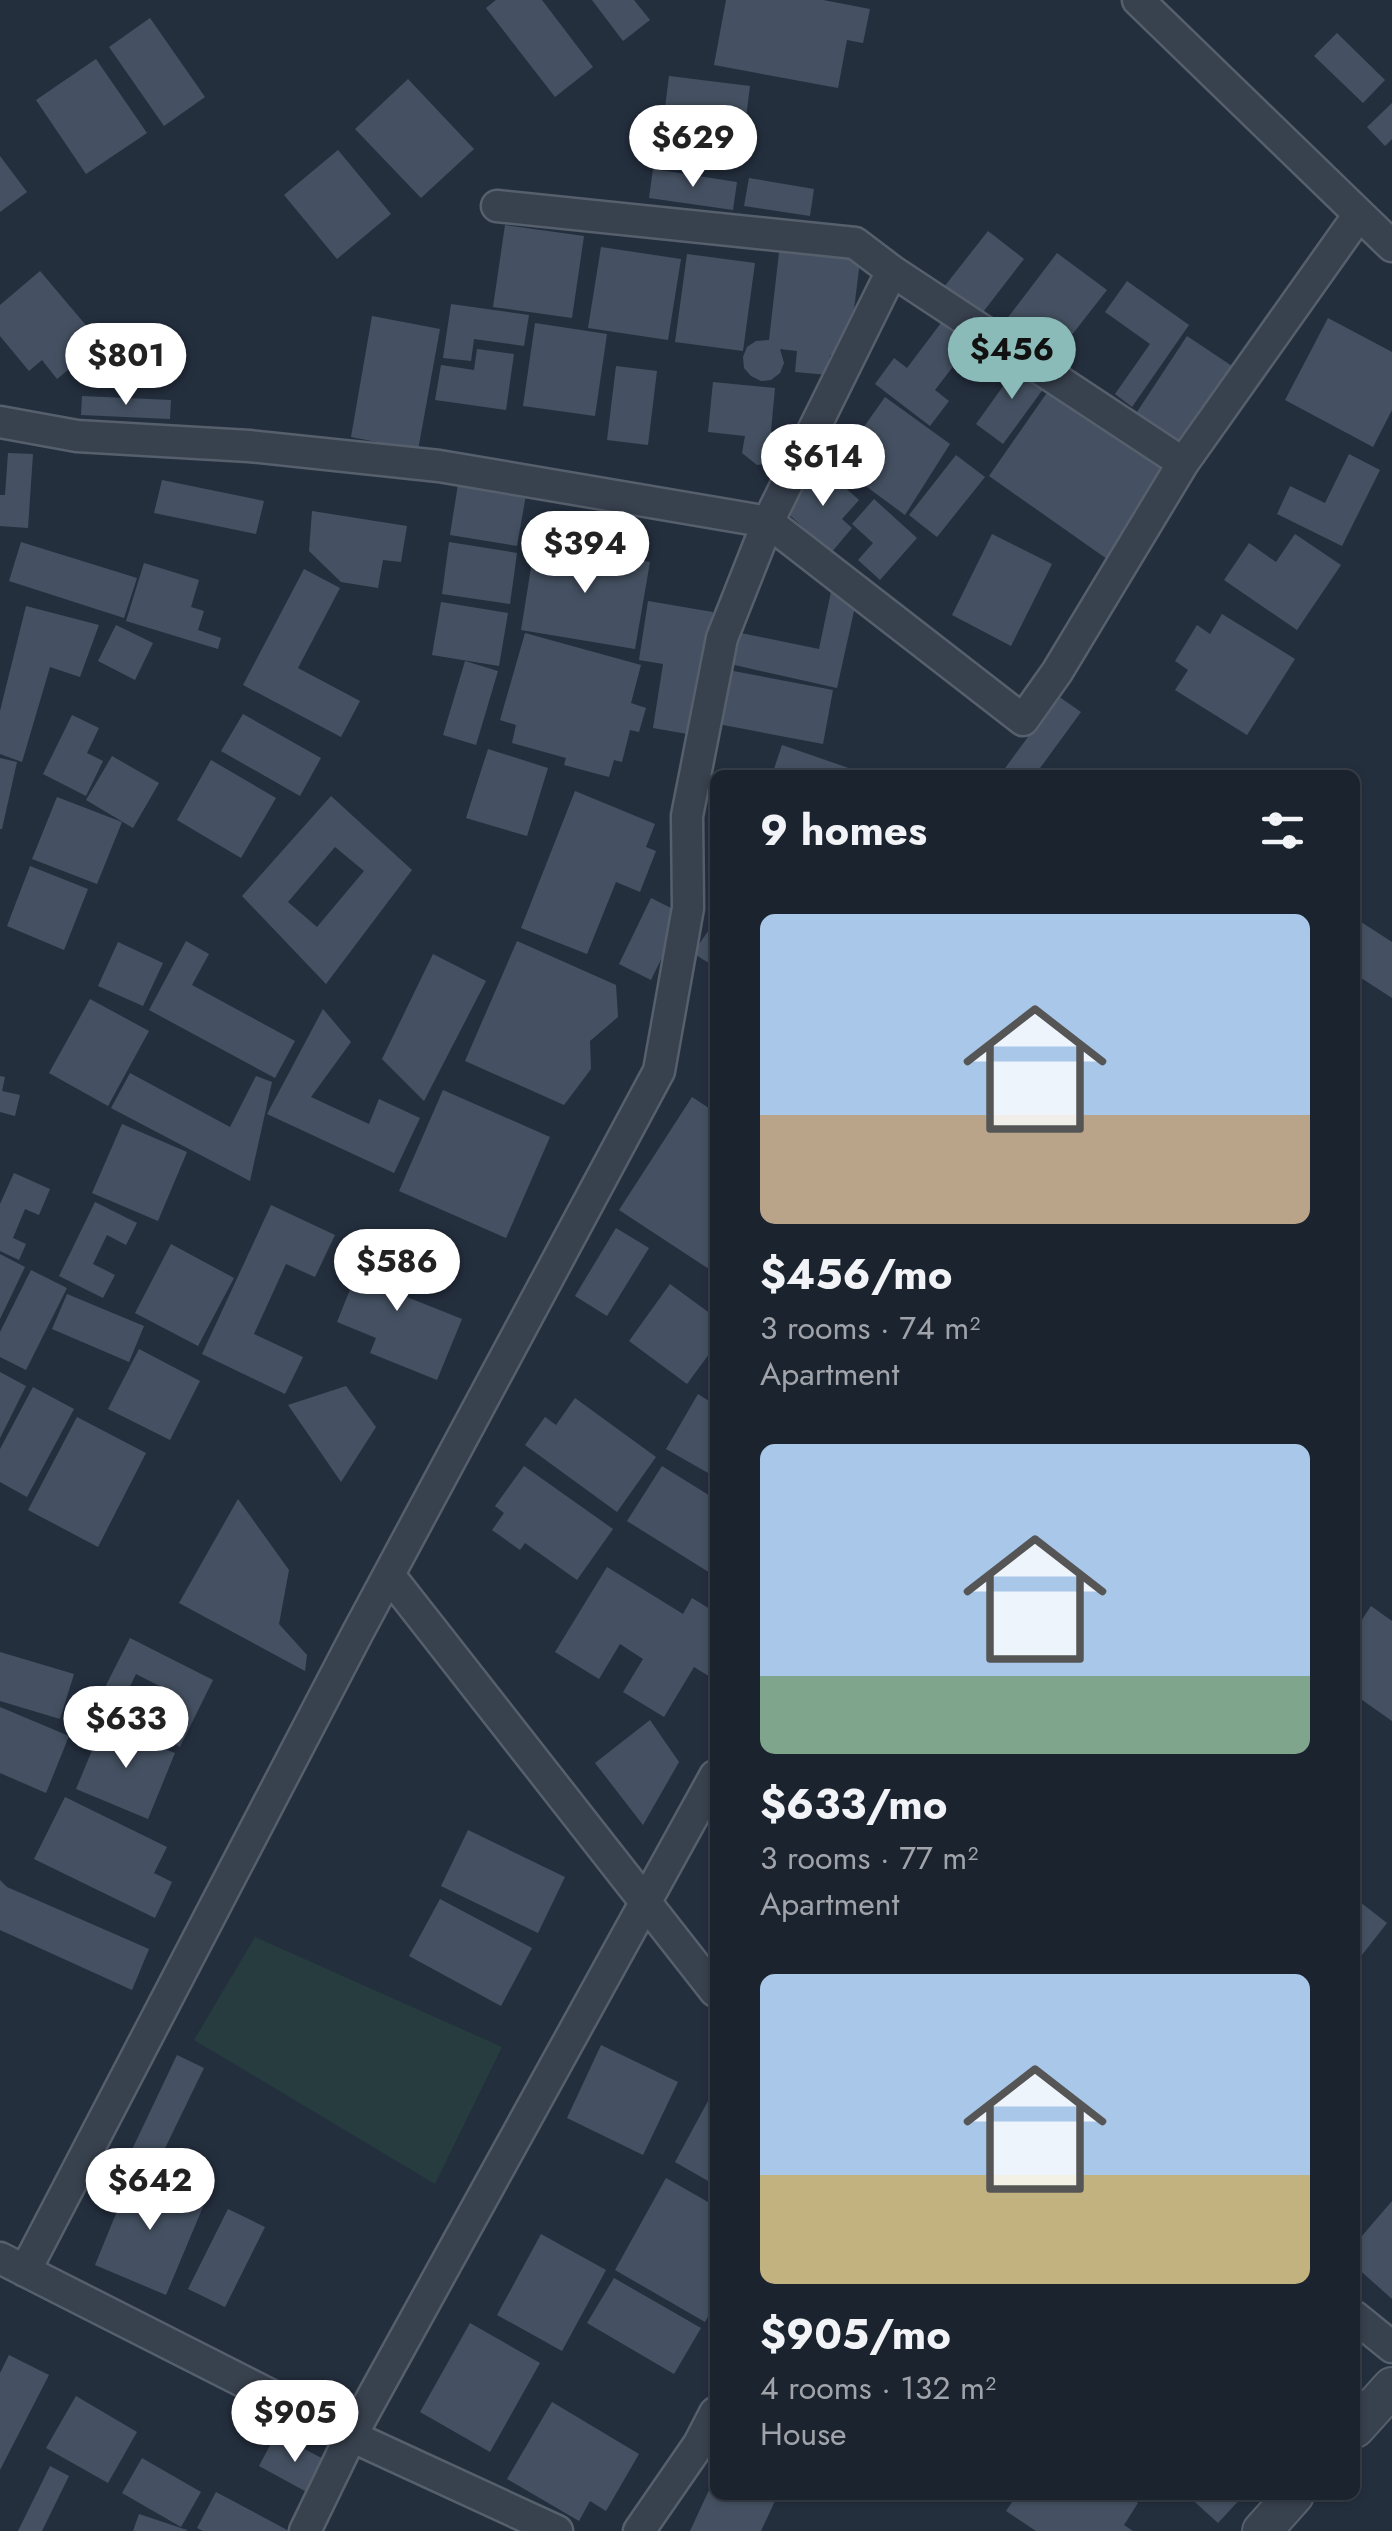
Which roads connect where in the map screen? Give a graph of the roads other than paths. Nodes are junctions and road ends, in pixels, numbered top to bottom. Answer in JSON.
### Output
{"nodes":[{"id":1,"x":1138,"y":0,"type":"edge"},
{"id":2,"x":497,"y":206,"type":"dead end"},
{"id":3,"x":1358,"y":216,"type":"junction"},
{"id":4,"x":1392,"y":246,"type":"edge"},
{"id":5,"x":892,"y":272,"type":"junction"},
{"id":6,"x":0,"y":422,"type":"edge"},
{"id":7,"x":1183,"y":463,"type":"junction"},
{"id":8,"x":768,"y":522,"type":"junction"},
{"id":9,"x":701,"y":821,"type":"edge"},
{"id":10,"x":390,"y":1575,"type":"junction"},
{"id":11,"x":710,"y":1785,"type":"edge"},
{"id":12,"x":646,"y":1903,"type":"junction"},
{"id":13,"x":710,"y":1986,"type":"edge"},
{"id":14,"x":13,"y":2264,"type":"edge"},
{"id":15,"x":1360,"y":2321,"type":"edge"},
{"id":16,"x":1392,"y":2347,"type":"edge"},
{"id":17,"x":1392,"y":2387,"type":"edge"},
{"id":18,"x":710,"y":2422,"type":"edge"},
{"id":19,"x":1360,"y":2422,"type":"edge"},
{"id":20,"x":351,"y":2436,"type":"junction"},
{"id":21,"x":1290,"y":2500,"type":"edge"},
{"id":22,"x":305,"y":2531,"type":"edge"},
{"id":23,"x":557,"y":2531,"type":"edge"},
{"id":24,"x":639,"y":2531,"type":"edge"},
{"id":25,"x":1262,"y":2531,"type":"edge"}],
"edges":[{"from":1,"to":3,"type":"street"},
{"from":2,"to":5,"type":"street"},
{"from":3,"to":4,"type":"street"},
{"from":3,"to":7,"type":"street"},
{"from":5,"to":7,"type":"street"},
{"from":5,"to":8,"type":"street"},
{"from":6,"to":8,"type":"street"},
{"from":7,"to":8,"type":"street"},
{"from":8,"to":9,"type":"street"},
{"from":9,"to":10,"type":"street"},
{"from":10,"to":12,"type":"street"},
{"from":10,"to":14,"type":"street"},
{"from":11,"to":12,"type":"street"},
{"from":12,"to":13,"type":"street"},
{"from":12,"to":20,"type":"street"},
{"from":14,"to":20,"type":"street"},
{"from":15,"to":16,"type":"street"},
{"from":17,"to":19,"type":"street"},
{"from":18,"to":24,"type":"street"},
{"from":20,"to":22,"type":"street"},
{"from":20,"to":23,"type":"street"},
{"from":21,"to":25,"type":"street"}]}
